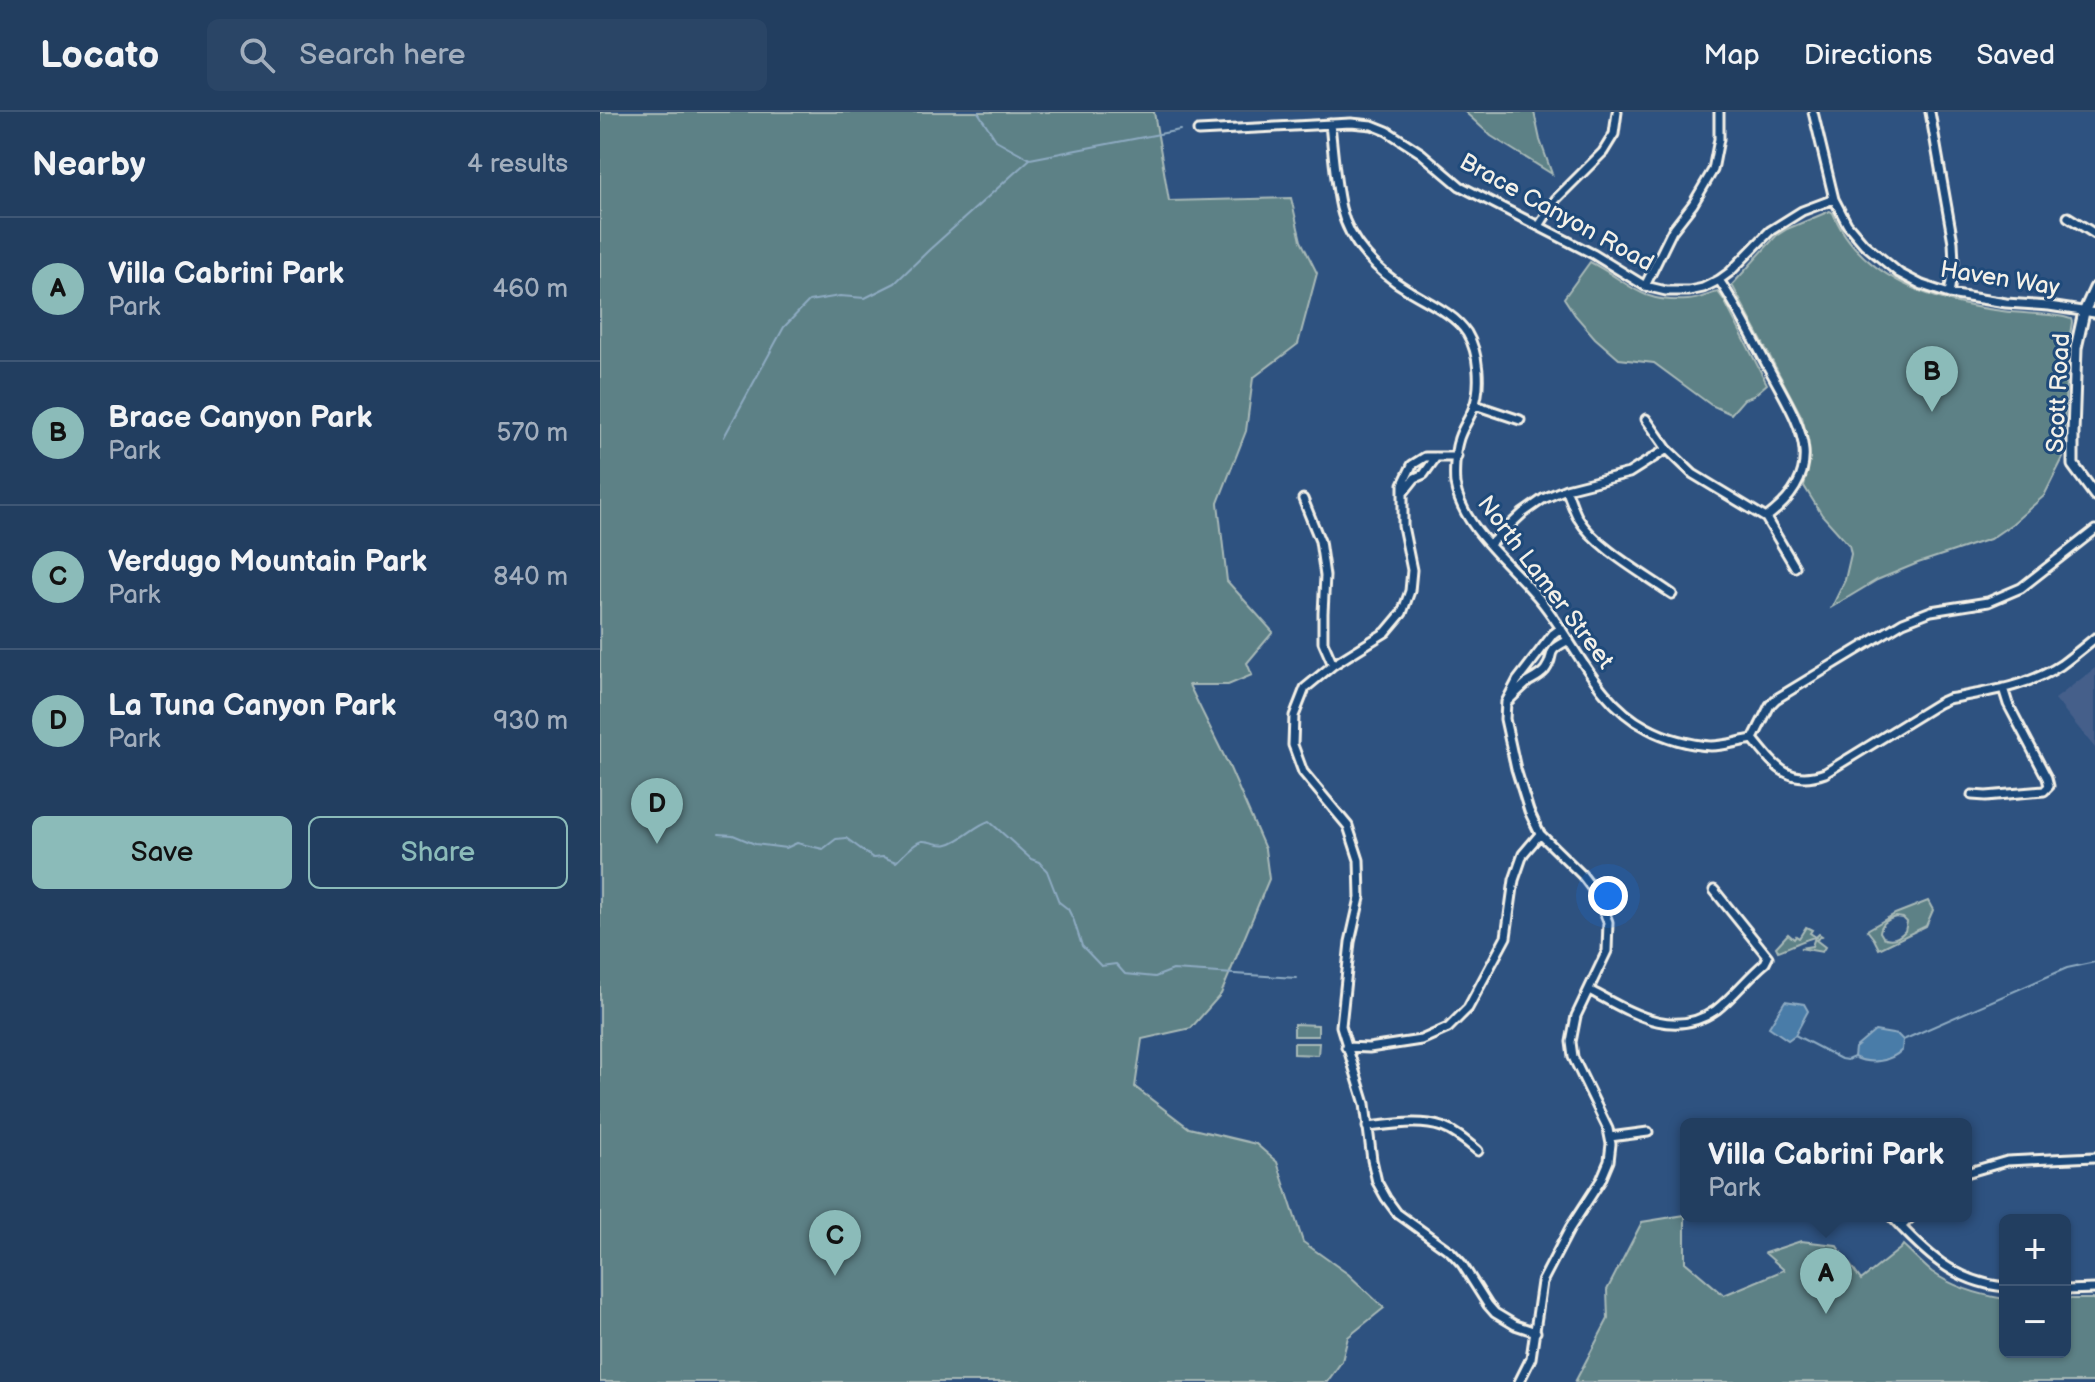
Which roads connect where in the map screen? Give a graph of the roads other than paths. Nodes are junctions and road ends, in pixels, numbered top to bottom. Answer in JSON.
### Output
{"nodes":[{"id":1,"x":1617,"y":112,"type":"edge"},
{"id":2,"x":1719,"y":112,"type":"edge"},
{"id":3,"x":1813,"y":112,"type":"edge"},
{"id":4,"x":1930,"y":112,"type":"edge"},
{"id":5,"x":1330,"y":124,"type":"junction"},
{"id":6,"x":1198,"y":131,"type":"dead end"},
{"id":7,"x":1834,"y":199,"type":"junction"},
{"id":8,"x":2068,"y":217,"type":"dead end"},
{"id":9,"x":1539,"y":226,"type":"junction"},
{"id":10,"x":2095,"y":234,"type":"edge"},
{"id":11,"x":1719,"y":280,"type":"junction"},
{"id":12,"x":1645,"y":286,"type":"junction"},
{"id":13,"x":2095,"y":288,"type":"edge"},
{"id":14,"x":1949,"y":294,"type":"junction"},
{"id":15,"x":2090,"y":312,"type":"edge"},
{"id":16,"x":1475,"y":405,"type":"junction"},
{"id":17,"x":1646,"y":419,"type":"dead end"},
{"id":18,"x":1520,"y":420,"type":"dead end"},
{"id":19,"x":1667,"y":449,"type":"junction"},
{"id":20,"x":1436,"y":457,"type":"junction"},
{"id":21,"x":1457,"y":457,"type":"junction"},
{"id":22,"x":1566,"y":489,"type":"junction"},
{"id":23,"x":1403,"y":493,"type":"junction"},
{"id":24,"x":2095,"y":495,"type":"edge"},
{"id":25,"x":1303,"y":499,"type":"dead end"},
{"id":26,"x":1766,"y":518,"type":"junction"},
{"id":27,"x":2095,"y":530,"type":"edge"},
{"id":28,"x":1490,"y":544,"type":"junction"},
{"id":29,"x":1795,"y":567,"type":"dead end"},
{"id":30,"x":1672,"y":594,"type":"dead end"},
{"id":31,"x":1561,"y":628,"type":"junction"},
{"id":32,"x":2095,"y":638,"type":"edge"},
{"id":33,"x":1569,"y":640,"type":"junction"},
{"id":34,"x":1333,"y":665,"type":"junction"},
{"id":35,"x":2003,"y":688,"type":"junction"},
{"id":36,"x":1506,"y":702,"type":"junction"},
{"id":37,"x":1753,"y":739,"type":"junction"},
{"id":38,"x":1972,"y":795,"type":"dead end"},
{"id":39,"x":1540,"y":834,"type":"junction"},
{"id":40,"x":1714,"y":890,"type":"dead end"},
{"id":41,"x":1589,"y":990,"type":"junction"},
{"id":42,"x":1346,"y":1047,"type":"junction"},
{"id":43,"x":1367,"y":1127,"type":"junction"},
{"id":44,"x":1648,"y":1132,"type":"dead end"},
{"id":45,"x":1610,"y":1137,"type":"junction"},
{"id":46,"x":1478,"y":1151,"type":"dead end"},
{"id":47,"x":2095,"y":1157,"type":"edge"},
{"id":48,"x":1972,"y":1171,"type":"edge"},
{"id":49,"x":1896,"y":1222,"type":"edge"},
{"id":50,"x":1906,"y":1222,"type":"edge"},
{"id":51,"x":1901,"y":1227,"type":"junction"},
{"id":52,"x":1999,"y":1286,"type":"edge"},
{"id":53,"x":2095,"y":1289,"type":"edge"},
{"id":54,"x":2071,"y":1290,"type":"edge"},
{"id":55,"x":1536,"y":1332,"type":"junction"},
{"id":56,"x":1519,"y":1382,"type":"edge"}],
"edges":[{"from":1,"to":9,"type":"street"},
{"from":2,"to":12,"type":"street"},
{"from":3,"to":7,"type":"street","name":"Haven Way"},
{"from":4,"to":14,"type":"street"},
{"from":5,"to":6,"type":"street","name":"Brace Canyon Road"},
{"from":5,"to":9,"type":"street","name":"Brace Canyon Road"},
{"from":5,"to":16,"type":"street","name":"North Lamer Street"},
{"from":7,"to":11,"type":"street","name":"Brace Canyon Road"},
{"from":7,"to":14,"type":"street","name":"Haven Way"},
{"from":8,"to":10,"type":"street"},
{"from":9,"to":12,"type":"street","name":"Brace Canyon Road"},
{"from":11,"to":12,"type":"street","name":"Brace Canyon Road"},
{"from":11,"to":26,"type":"street"},
{"from":13,"to":15,"type":"street","name":"Scott Road"},
{"from":14,"to":15,"type":"street","name":"Haven Way"},
{"from":15,"to":24,"type":"street","name":"Scott Road"},
{"from":16,"to":18,"type":"street"},
{"from":16,"to":21,"type":"street","name":"North Lamer Street"},
{"from":17,"to":19,"type":"street"},
{"from":19,"to":22,"type":"street"},
{"from":19,"to":26,"type":"street"},
{"from":20,"to":21,"type":"street"},
{"from":20,"to":23,"type":"street"},
{"from":20,"to":23,"type":"street"},
{"from":21,"to":28,"type":"street","name":"North Lamer Street"},
{"from":22,"to":28,"type":"street"},
{"from":22,"to":30,"type":"street"},
{"from":23,"to":34,"type":"street"},
{"from":25,"to":34,"type":"street"},
{"from":26,"to":29,"type":"street"},
{"from":27,"to":37,"type":"street"},
{"from":28,"to":31,"type":"street","name":"North Lamer Street"},
{"from":31,"to":33,"type":"street","name":"North Lamer Street"},
{"from":31,"to":36,"type":"street"},
{"from":32,"to":35,"type":"street"},
{"from":33,"to":36,"type":"street"},
{"from":33,"to":37,"type":"street","name":"North Lamer Street"},
{"from":34,"to":42,"type":"street"},
{"from":35,"to":37,"type":"street"},
{"from":35,"to":38,"type":"street"},
{"from":36,"to":39,"type":"street"},
{"from":39,"to":41,"type":"street"},
{"from":39,"to":42,"type":"street"},
{"from":40,"to":41,"type":"street"},
{"from":41,"to":45,"type":"street"},
{"from":42,"to":43,"type":"street"},
{"from":43,"to":46,"type":"street"},
{"from":43,"to":55,"type":"street"},
{"from":44,"to":45,"type":"street"},
{"from":45,"to":55,"type":"street"},
{"from":47,"to":48,"type":"street"},
{"from":49,"to":51,"type":"street"},
{"from":50,"to":51,"type":"street"},
{"from":51,"to":52,"type":"street"},
{"from":53,"to":54,"type":"street"},
{"from":55,"to":56,"type":"street"}]}
